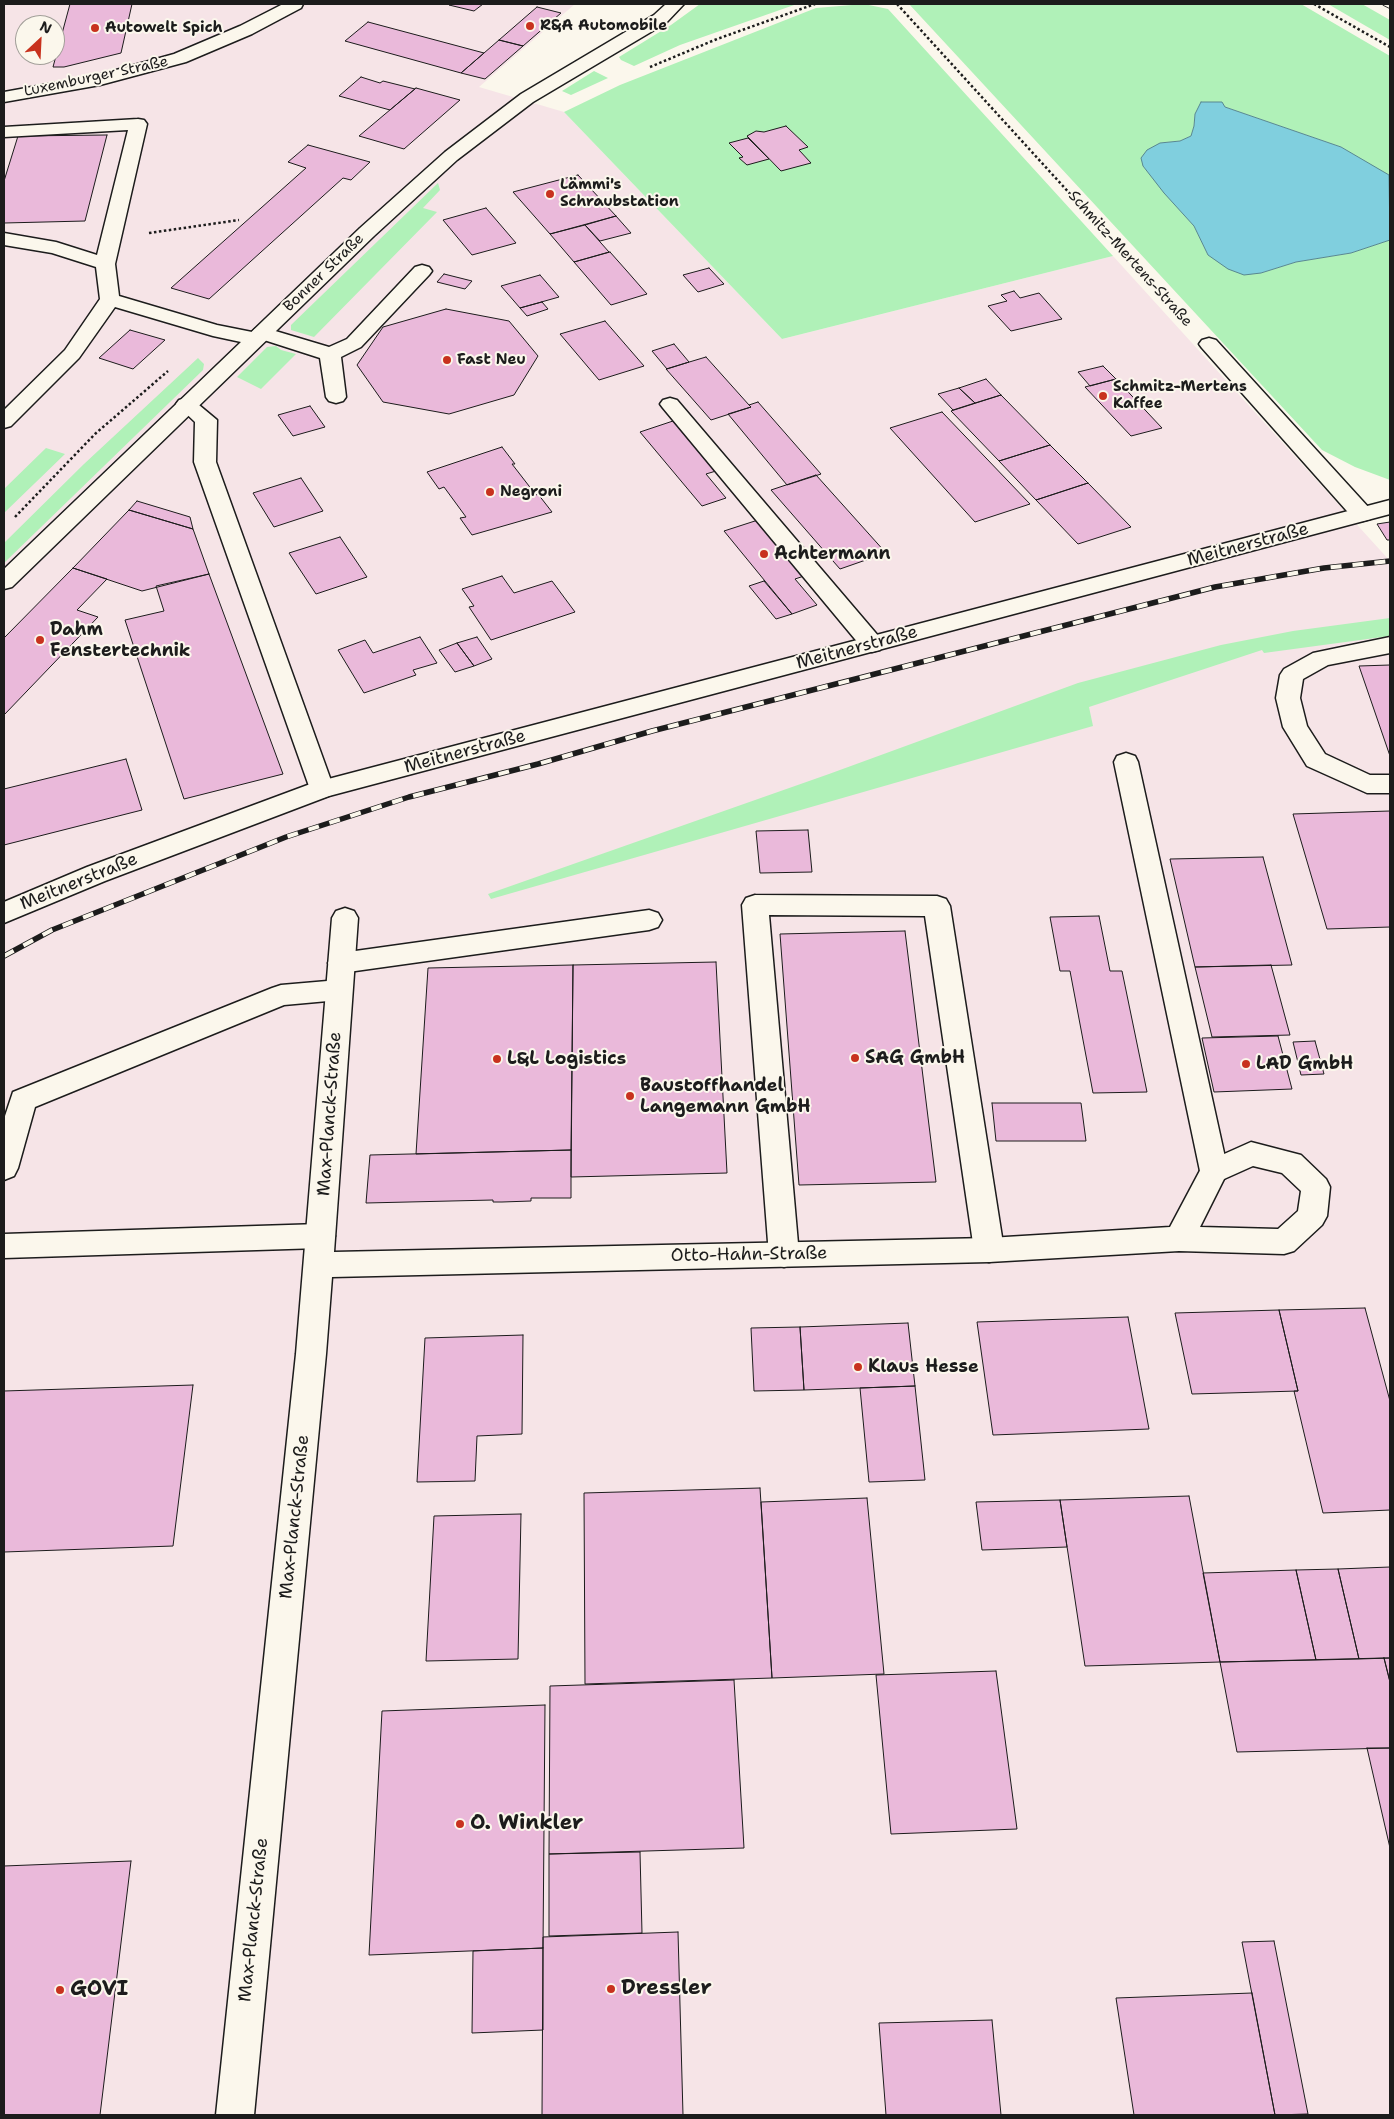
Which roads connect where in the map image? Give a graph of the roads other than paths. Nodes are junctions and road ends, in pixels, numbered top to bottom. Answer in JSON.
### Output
{"nodes":[{"id":1,"x":295,"y":4,"type":"edge"},
{"id":2,"x":676,"y":4,"type":"edge"},
{"id":3,"x":4,"y":97,"type":"edge"},
{"id":4,"x":4,"y":132,"type":"edge"},
{"id":5,"x":4,"y":239,"type":"edge"},
{"id":6,"x":105,"y":264,"type":"junction"},
{"id":7,"x":422,"y":271,"type":"dead end"},
{"id":8,"x":110,"y":300,"type":"junction"},
{"id":9,"x":258,"y":336,"type":"junction"},
{"id":10,"x":1209,"y":344,"type":"road end"},
{"id":11,"x":330,"y":354,"type":"junction"},
{"id":12,"x":336,"y":397,"type":"dead end"},
{"id":13,"x":186,"y":404,"type":"junction"},
{"id":14,"x":670,"y":404,"type":"dead end"},
{"id":15,"x":4,"y":422,"type":"edge"},
{"id":16,"x":1390,"y":507,"type":"edge"},
{"id":17,"x":1362,"y":514,"type":"junction"},
{"id":18,"x":4,"y":582,"type":"edge"},
{"id":19,"x":872,"y":644,"type":"junction"},
{"id":20,"x":1390,"y":645,"type":"edge"},
{"id":21,"x":1126,"y":762,"type":"dead end"},
{"id":22,"x":1390,"y":784,"type":"edge"},
{"id":23,"x":322,"y":789,"type":"junction"},
{"id":24,"x":4,"y":913,"type":"edge"},
{"id":25,"x":345,"y":918,"type":"dead end"},
{"id":26,"x":649,"y":920,"type":"dead end"},
{"id":27,"x":340,"y":977,"type":"junction"},
{"id":28,"x":4,"y":1168,"type":"edge"},
{"id":29,"x":1214,"y":1171,"type":"junction"},
{"id":30,"x":1179,"y":1240,"type":"junction"},
{"id":31,"x":4,"y":1246,"type":"edge"},
{"id":32,"x":319,"y":1250,"type":"junction"},
{"id":33,"x":989,"y":1250,"type":"junction"},
{"id":34,"x":784,"y":1255,"type":"junction"},
{"id":35,"x":235,"y":2115,"type":"edge"}],
"edges":[{"from":1,"to":3,"type":"street","name":"Luxemburger Straße"},
{"from":2,"to":9,"type":"street","name":"Bonner Straße"},
{"from":4,"to":6,"type":"street"},
{"from":5,"to":6,"type":"street"},
{"from":6,"to":8,"type":"street"},
{"from":7,"to":11,"type":"street"},
{"from":8,"to":9,"type":"street"},
{"from":8,"to":15,"type":"street"},
{"from":9,"to":11,"type":"street"},
{"from":9,"to":13,"type":"street","name":"Bonner Straße"},
{"from":10,"to":17,"type":"street"},
{"from":11,"to":12,"type":"street"},
{"from":13,"to":18,"type":"street","name":"Bonner Straße"},
{"from":13,"to":23,"type":"street"},
{"from":14,"to":19,"type":"street"},
{"from":16,"to":17,"type":"street","name":"Meitnerstraße"},
{"from":17,"to":19,"type":"street","name":"Meitnerstraße"},
{"from":19,"to":23,"type":"street","name":"Meitnerstraße"},
{"from":20,"to":22,"type":"street"},
{"from":21,"to":29,"type":"street"},
{"from":23,"to":24,"type":"street","name":"Meitnerstraße"},
{"from":25,"to":27,"type":"street","name":"Max-Planck-Straße"},
{"from":26,"to":27,"type":"street"},
{"from":27,"to":28,"type":"street"},
{"from":27,"to":32,"type":"street","name":"Max-Planck-Straße"},
{"from":29,"to":30,"type":"street"},
{"from":29,"to":30,"type":"street","name":"Otto-Hahn-Straße"},
{"from":30,"to":33,"type":"street","name":"Otto-Hahn-Straße"},
{"from":31,"to":32,"type":"street","name":"Otto-Hahn-Straße"},
{"from":32,"to":34,"type":"street","name":"Otto-Hahn-Straße"},
{"from":32,"to":35,"type":"street","name":"Max-Planck-Straße"},
{"from":33,"to":34,"type":"street","name":"Otto-Hahn-Straße"},
{"from":33,"to":34,"type":"street"}]}
